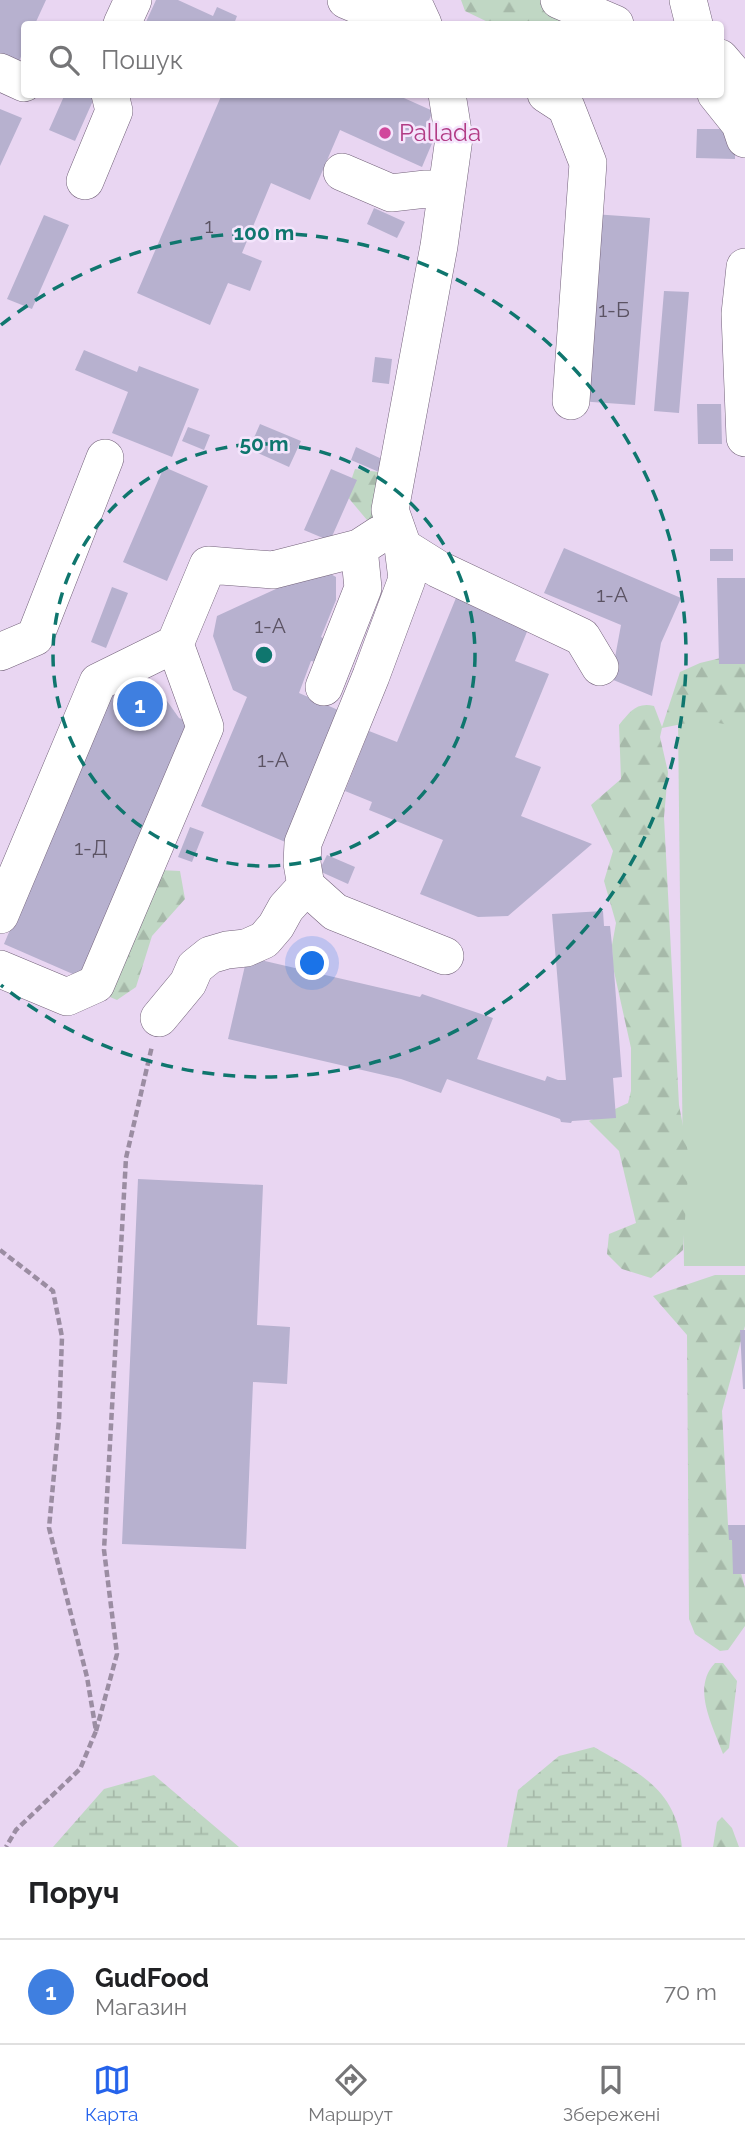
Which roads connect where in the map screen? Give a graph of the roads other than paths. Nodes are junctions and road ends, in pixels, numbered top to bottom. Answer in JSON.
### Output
{"nodes":[{"id":1,"x":132,"y":0,"type":"edge"},
{"id":2,"x":346,"y":0,"type":"edge"},
{"id":3,"x":617,"y":0,"type":"edge"},
{"id":4,"x":688,"y":0,"type":"edge"},
{"id":5,"x":571,"y":5,"type":"edge"},
{"id":6,"x":414,"y":16,"type":"edge"},
{"id":7,"x":123,"y":21,"type":"edge"},
{"id":8,"x":608,"y":21,"type":"edge"},
{"id":9,"x":693,"y":21,"type":"edge"},
{"id":10,"x":724,"y":63,"type":"edge"},
{"id":11,"x":0,"y":72,"type":"edge"},
{"id":12,"x":21,"y":82,"type":"edge"},
{"id":13,"x":745,"y":87,"type":"edge"},
{"id":14,"x":111,"y":98,"type":"edge"},
{"id":15,"x":448,"y":98,"type":"edge"},
{"id":16,"x":552,"y":98,"type":"edge"},
{"id":17,"x":719,"y":98,"type":"edge"},
{"id":18,"x":745,"y":139,"type":"edge"},
{"id":19,"x":342,"y":172,"type":"dead end"},
{"id":20,"x":85,"y":181,"type":"dead end"},
{"id":21,"x":447,"y":189,"type":"junction"},
{"id":22,"x":745,"y":267,"type":"edge"},
{"id":23,"x":571,"y":401,"type":"dead end"},
{"id":24,"x":745,"y":438,"type":"edge"},
{"id":25,"x":104,"y":458,"type":"dead end"},
{"id":26,"x":399,"y":536,"type":"junction"},
{"id":27,"x":359,"y":548,"type":"junction"},
{"id":28,"x":175,"y":643,"type":"junction"},
{"id":29,"x":0,"y":652,"type":"edge"},
{"id":30,"x":600,"y":667,"type":"dead end"},
{"id":31,"x":324,"y":687,"type":"dead end"},
{"id":32,"x":306,"y":886,"type":"junction"},
{"id":33,"x":0,"y":915,"type":"edge"},
{"id":34,"x":445,"y":956,"type":"dead end"},
{"id":35,"x":0,"y":969,"type":"edge"},
{"id":36,"x":159,"y":1018,"type":"road end"}],
"edges":[{"from":1,"to":7,"type":"lane"},
{"from":2,"to":6,"type":"lane"},
{"from":3,"to":5,"type":"lane"},
{"from":4,"to":9,"type":"lane"},
{"from":5,"to":8,"type":"lane"},
{"from":10,"to":13,"type":"lane"},
{"from":11,"to":12,"type":"lane"},
{"from":14,"to":20,"type":"lane"},
{"from":15,"to":21,"type":"lane"},
{"from":16,"to":23,"type":"lane"},
{"from":17,"to":18,"type":"lane"},
{"from":19,"to":21,"type":"lane"},
{"from":21,"to":26,"type":"lane"},
{"from":22,"to":24,"type":"lane"},
{"from":25,"to":29,"type":"lane"},
{"from":26,"to":27,"type":"lane"},
{"from":26,"to":30,"type":"lane"},
{"from":26,"to":32,"type":"lane"},
{"from":27,"to":28,"type":"lane"},
{"from":27,"to":31,"type":"lane"},
{"from":28,"to":33,"type":"lane"},
{"from":28,"to":35,"type":"lane"},
{"from":32,"to":34,"type":"lane"},
{"from":32,"to":36,"type":"lane"}]}
